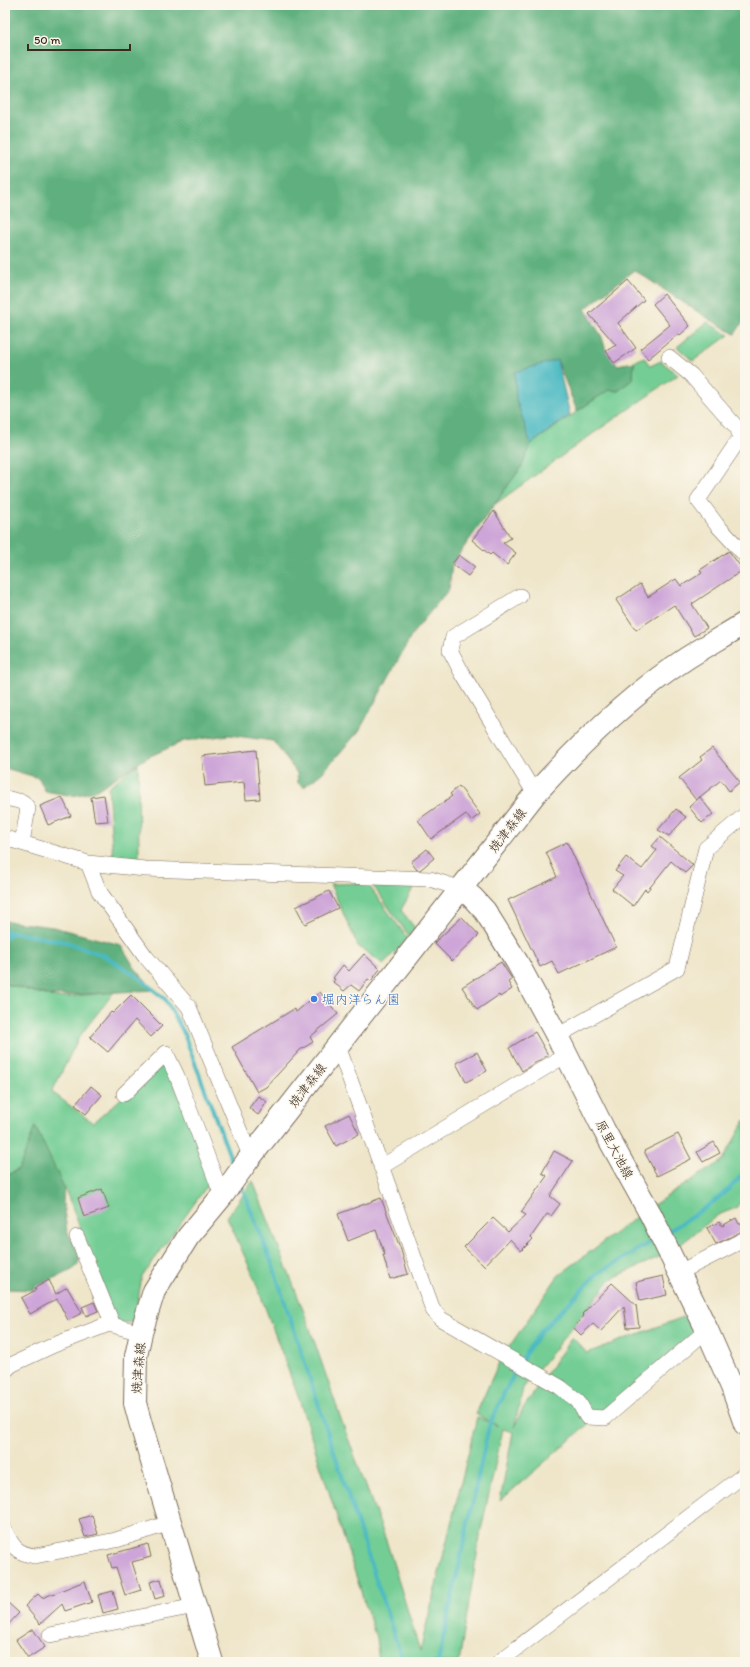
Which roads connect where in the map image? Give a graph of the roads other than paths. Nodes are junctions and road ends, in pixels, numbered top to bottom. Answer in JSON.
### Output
{"nodes":[{"id":1,"x":669,"y":357,"type":"dead end"},
{"id":2,"x":745,"y":555,"type":"edge"},
{"id":3,"x":520,"y":596,"type":"dead end"},
{"id":4,"x":745,"y":623,"type":"edge"},
{"id":5,"x":535,"y":794,"type":"junction"},
{"id":6,"x":5,"y":798,"type":"edge"},
{"id":7,"x":745,"y":815,"type":"edge"},
{"id":8,"x":5,"y":838,"type":"edge"},
{"id":9,"x":22,"y":843,"type":"junction"},
{"id":10,"x":88,"y":863,"type":"junction"},
{"id":11,"x":462,"y":888,"type":"junction"},
{"id":12,"x":562,"y":1045,"type":"junction"},
{"id":13,"x":338,"y":1046,"type":"junction"},
{"id":14,"x":124,"y":1094,"type":"dead end"},
{"id":15,"x":250,"y":1159,"type":"junction"},
{"id":16,"x":381,"y":1167,"type":"junction"},
{"id":17,"x":222,"y":1196,"type":"junction"},
{"id":18,"x":77,"y":1236,"type":"dead end"},
{"id":19,"x":745,"y":1239,"type":"edge"},
{"id":20,"x":678,"y":1273,"type":"junction"},
{"id":21,"x":113,"y":1325,"type":"junction"},
{"id":22,"x":707,"y":1330,"type":"junction"},
{"id":23,"x":141,"y":1333,"type":"junction"},
{"id":24,"x":7,"y":1364,"type":"edge"},
{"id":25,"x":745,"y":1424,"type":"edge"},
{"id":26,"x":745,"y":1474,"type":"edge"},
{"id":27,"x":170,"y":1523,"type":"junction"},
{"id":28,"x":5,"y":1531,"type":"edge"},
{"id":29,"x":195,"y":1606,"type":"junction"},
{"id":30,"x":50,"y":1636,"type":"dead end"},
{"id":31,"x":212,"y":1662,"type":"edge"},
{"id":32,"x":499,"y":1662,"type":"edge"}],
"edges":[{"from":1,"to":2,"type":"street"},
{"from":3,"to":5,"type":"street"},
{"from":4,"to":5,"type":"main road","name":"焼津森線"},
{"from":5,"to":11,"type":"main road","name":"焼津森線"},
{"from":6,"to":9,"type":"street"},
{"from":7,"to":12,"type":"street"},
{"from":8,"to":9,"type":"street"},
{"from":9,"to":10,"type":"street"},
{"from":10,"to":11,"type":"street"},
{"from":10,"to":15,"type":"street"},
{"from":11,"to":12,"type":"main road","name":"原里大池線"},
{"from":11,"to":13,"type":"main road","name":"焼津森線"},
{"from":12,"to":16,"type":"street"},
{"from":12,"to":20,"type":"main road","name":"原里大池線"},
{"from":13,"to":15,"type":"main road","name":"焼津森線"},
{"from":13,"to":16,"type":"street"},
{"from":14,"to":17,"type":"street"},
{"from":15,"to":17,"type":"main road","name":"焼津森線"},
{"from":16,"to":22,"type":"street"},
{"from":17,"to":23,"type":"main road","name":"焼津森線"},
{"from":18,"to":21,"type":"street"},
{"from":19,"to":20,"type":"street"},
{"from":20,"to":22,"type":"main road","name":"原里大池線"},
{"from":21,"to":23,"type":"street"},
{"from":21,"to":24,"type":"street"},
{"from":22,"to":25,"type":"main road","name":"原里大池線"},
{"from":23,"to":27,"type":"main road","name":"焼津森線"},
{"from":26,"to":32,"type":"street"},
{"from":27,"to":28,"type":"street"},
{"from":27,"to":29,"type":"main road","name":"焼津森線"},
{"from":29,"to":30,"type":"street"},
{"from":29,"to":31,"type":"main road","name":"焼津森線"}]}
